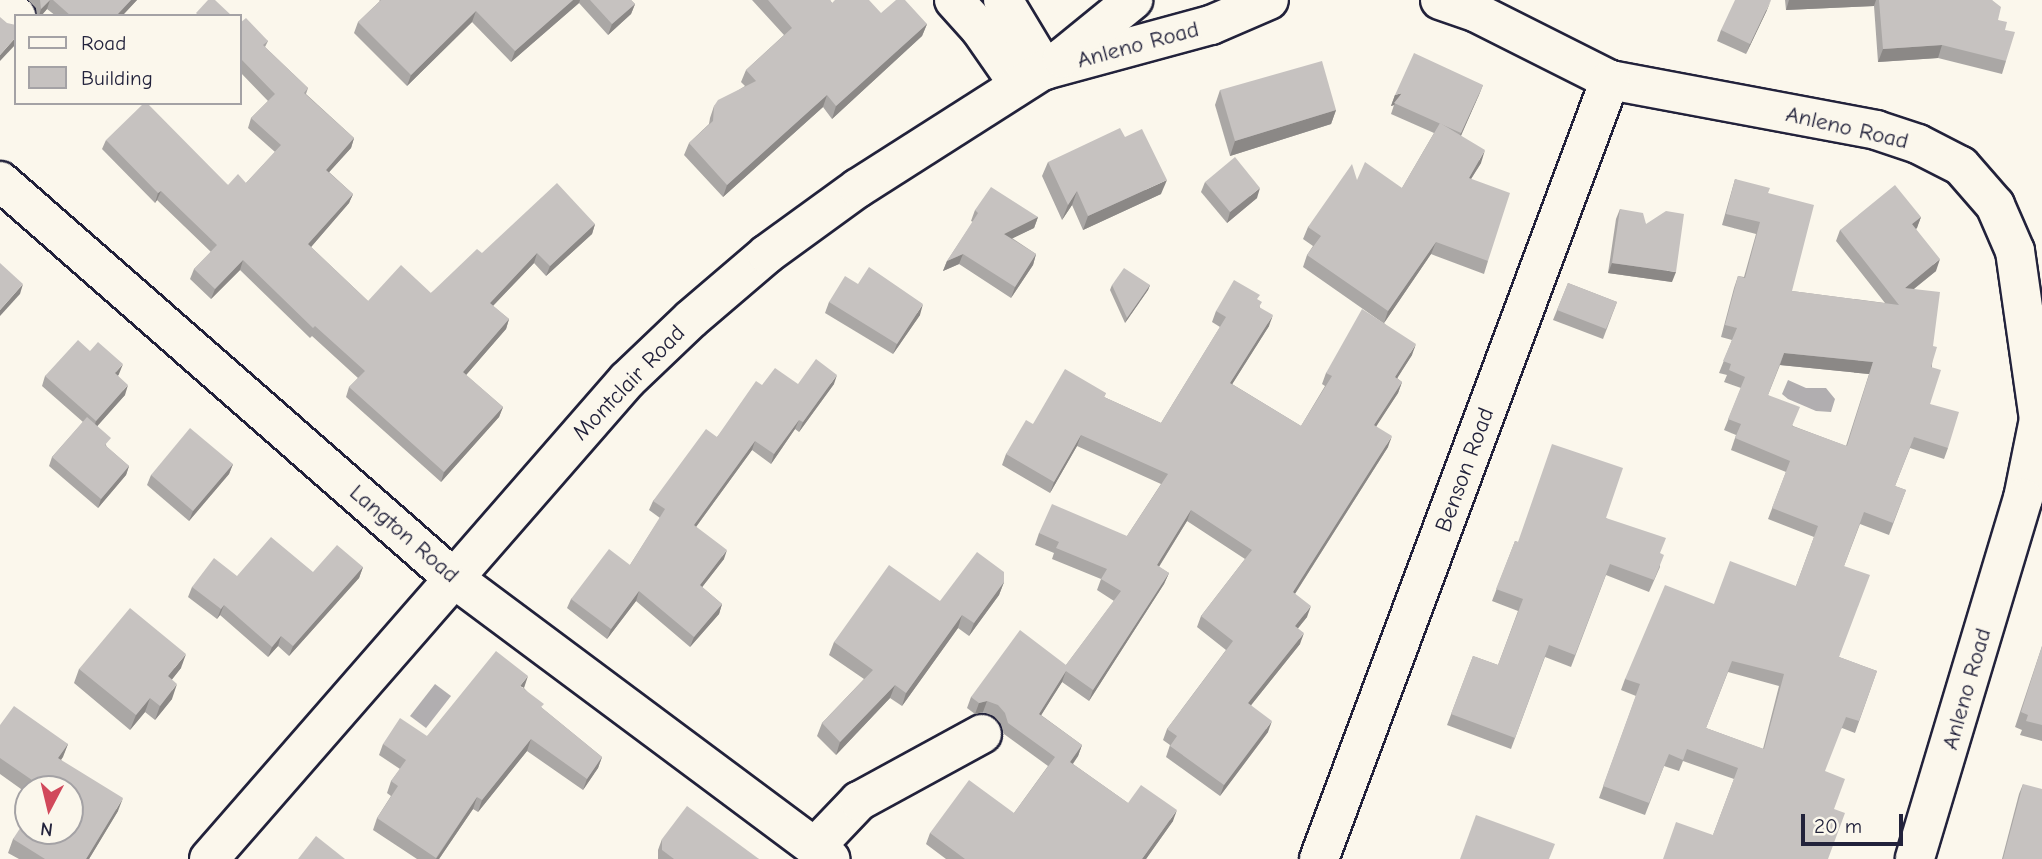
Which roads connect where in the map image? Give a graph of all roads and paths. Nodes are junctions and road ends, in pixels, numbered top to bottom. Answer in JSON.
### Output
{"nodes":[{"id":1,"x":954,"y":0,"type":"edge"},
{"id":2,"x":1003,"y":0,"type":"edge"},
{"id":3,"x":1133,"y":0,"type":"edge"},
{"id":4,"x":1269,"y":0,"type":"edge"},
{"id":5,"x":1440,"y":0,"type":"edge"},
{"id":6,"x":0,"y":3,"type":"edge"},
{"id":7,"x":14,"y":14,"type":"edge"},
{"id":8,"x":1032,"y":78,"type":"junction"},
{"id":9,"x":1610,"y":80,"type":"junction"},
{"id":10,"x":0,"y":181,"type":"edge"},
{"id":11,"x":2040,"y":419,"type":"edge"},
{"id":12,"x":452,"y":577,"type":"junction"},
{"id":13,"x":982,"y":734,"type":"dead end"},
{"id":14,"x":823,"y":853,"type":"edge"},
{"id":15,"x":209,"y":859,"type":"edge"},
{"id":16,"x":1319,"y":859,"type":"edge"},
{"id":17,"x":1915,"y":859,"type":"edge"}],
"edges":[{"from":1,"to":8,"type":"street"},
{"from":2,"to":8,"type":"street"},
{"from":3,"to":8,"type":"street","name":"Montclair Road"},
{"from":4,"to":8,"type":"street","name":"Anleno Road"},
{"from":5,"to":9,"type":"street","name":"Anleno Road"},
{"from":6,"to":7,"type":"street"},
{"from":8,"to":12,"type":"street","name":"Montclair Road"},
{"from":9,"to":11,"type":"street","name":"Anleno Road"},
{"from":9,"to":16,"type":"street","name":"Benson Road"},
{"from":10,"to":12,"type":"street","name":"Langton Road"},
{"from":11,"to":17,"type":"street","name":"Anleno Road"},
{"from":12,"to":14,"type":"street","name":"Langton Road"},
{"from":12,"to":15,"type":"street","name":"Montclair Road"},
{"from":13,"to":14,"type":"street"}]}
